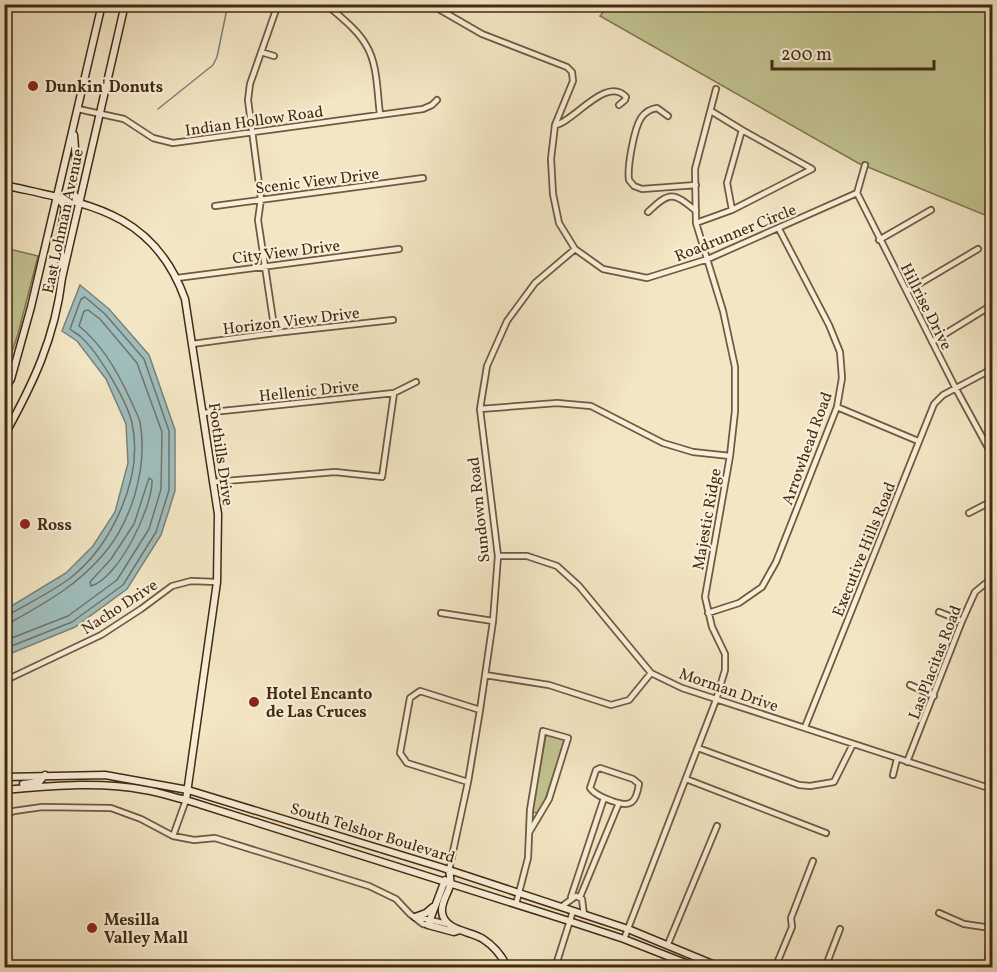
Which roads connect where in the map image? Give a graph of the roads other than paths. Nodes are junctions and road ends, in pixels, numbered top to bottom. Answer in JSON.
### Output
{"nodes":[{"id":1,"x":102,"y":4,"type":"edge"},
{"id":2,"x":125,"y":4,"type":"edge"},
{"id":3,"x":278,"y":4,"type":"edge"},
{"id":4,"x":326,"y":4,"type":"edge"},
{"id":5,"x":430,"y":4,"type":"edge"},
{"id":6,"x":261,"y":52,"type":"junction"},
{"id":7,"x":274,"y":56,"type":"dead end"},
{"id":8,"x":716,"y":89,"type":"dead end"},
{"id":9,"x":437,"y":100,"type":"dead end"},
{"id":10,"x":619,"y":105,"type":"dead end"},
{"id":11,"x":78,"y":109,"type":"junction"},
{"id":12,"x":711,"y":111,"type":"junction"},
{"id":13,"x":100,"y":113,"type":"junction"},
{"id":14,"x":380,"y":114,"type":"junction"},
{"id":15,"x":668,"y":116,"type":"dead end"},
{"id":16,"x":74,"y":125,"type":"junction"},
{"id":17,"x":555,"y":125,"type":"junction"},
{"id":18,"x":742,"y":130,"type":"junction"},
{"id":19,"x":252,"y":132,"type":"junction"},
{"id":20,"x":865,"y":165,"type":"dead end"},
{"id":21,"x":423,"y":178,"type":"dead end"},
{"id":22,"x":4,"y":185,"type":"edge"},
{"id":23,"x":696,"y":185,"type":"junction"},
{"id":24,"x":857,"y":193,"type":"junction"},
{"id":25,"x":57,"y":197,"type":"junction"},
{"id":26,"x":261,"y":199,"type":"junction"},
{"id":27,"x":79,"y":202,"type":"junction"},
{"id":28,"x":215,"y":206,"type":"dead end"},
{"id":29,"x":732,"y":210,"type":"junction"},
{"id":30,"x":931,"y":210,"type":"dead end"},
{"id":31,"x":696,"y":211,"type":"junction"},
{"id":32,"x":648,"y":212,"type":"dead end"},
{"id":33,"x":696,"y":223,"type":"junction"},
{"id":34,"x":779,"y":229,"type":"junction"},
{"id":35,"x":879,"y":240,"type":"junction"},
{"id":36,"x":399,"y":249,"type":"dead end"},
{"id":37,"x":575,"y":249,"type":"junction"},
{"id":38,"x":978,"y":249,"type":"dead end"},
{"id":39,"x":708,"y":259,"type":"junction"},
{"id":40,"x":263,"y":266,"type":"junction"},
{"id":41,"x":62,"y":278,"type":"junction"},
{"id":42,"x":177,"y":278,"type":"junction"},
{"id":43,"x":907,"y":291,"type":"junction"},
{"id":44,"x":993,"y":305,"type":"edge"},
{"id":45,"x":393,"y":320,"type":"dead end"},
{"id":46,"x":275,"y":333,"type":"junction"},
{"id":47,"x":932,"y":342,"type":"junction"},
{"id":48,"x":192,"y":344,"type":"junction"},
{"id":49,"x":993,"y":369,"type":"edge"},
{"id":50,"x":416,"y":382,"type":"dead end"},
{"id":51,"x":956,"y":389,"type":"junction"},
{"id":52,"x":4,"y":390,"type":"edge"},
{"id":53,"x":394,"y":393,"type":"junction"},
{"id":54,"x":837,"y":407,"type":"junction"},
{"id":55,"x":480,"y":409,"type":"junction"},
{"id":56,"x":202,"y":413,"type":"junction"},
{"id":57,"x":4,"y":436,"type":"edge"},
{"id":58,"x":918,"y":441,"type":"junction"},
{"id":59,"x":993,"y":455,"type":"edge"},
{"id":60,"x":730,"y":456,"type":"junction"},
{"id":61,"x":213,"y":482,"type":"junction"},
{"id":62,"x":993,"y":501,"type":"edge"},
{"id":63,"x":969,"y":513,"type":"dead end"},
{"id":64,"x":498,"y":556,"type":"junction"},
{"id":65,"x":993,"y":578,"type":"edge"},
{"id":66,"x":218,"y":582,"type":"junction"},
{"id":67,"x":939,"y":612,"type":"dead end"},
{"id":68,"x":441,"y":613,"type":"dead end"},
{"id":69,"x":708,"y":613,"type":"junction"},
{"id":70,"x":493,"y":621,"type":"junction"},
{"id":71,"x":962,"y":621,"type":"junction"},
{"id":72,"x":651,"y":673,"type":"junction"},
{"id":73,"x":485,"y":675,"type":"junction"},
{"id":74,"x":4,"y":681,"type":"edge"},
{"id":75,"x":910,"y":685,"type":"dead end"},
{"id":76,"x":934,"y":696,"type":"junction"},
{"id":77,"x":716,"y":700,"type":"junction"},
{"id":78,"x":480,"y":710,"type":"junction"},
{"id":79,"x":805,"y":727,"type":"junction"},
{"id":80,"x":853,"y":744,"type":"junction"},
{"id":81,"x":698,"y":748,"type":"junction"},
{"id":82,"x":897,"y":759,"type":"junction"},
{"id":83,"x":908,"y":762,"type":"junction"},
{"id":84,"x":45,"y":775,"type":"junction"},
{"id":85,"x":892,"y":776,"type":"dead end"},
{"id":86,"x":4,"y":777,"type":"edge"},
{"id":87,"x":686,"y":779,"type":"junction"},
{"id":88,"x":468,"y":782,"type":"junction"},
{"id":89,"x":4,"y":788,"type":"edge"},
{"id":90,"x":993,"y":789,"type":"edge"},
{"id":91,"x":188,"y":790,"type":"junction"},
{"id":92,"x":604,"y":798,"type":"junction"},
{"id":93,"x":186,"y":800,"type":"junction"},
{"id":94,"x":619,"y":803,"type":"junction"},
{"id":95,"x":4,"y":816,"type":"edge"},
{"id":96,"x":717,"y":826,"type":"dead end"},
{"id":97,"x":530,"y":831,"type":"junction"},
{"id":98,"x":826,"y":833,"type":"dead end"},
{"id":99,"x":173,"y":836,"type":"junction"},
{"id":100,"x":813,"y":861,"type":"dead end"},
{"id":101,"x":449,"y":870,"type":"junction"},
{"id":102,"x":993,"y":879,"type":"edge"},
{"id":103,"x":447,"y":882,"type":"junction"},
{"id":104,"x":520,"y":894,"type":"junction"},
{"id":105,"x":572,"y":897,"type":"junction"},
{"id":106,"x":580,"y":897,"type":"junction"},
{"id":107,"x":516,"y":904,"type":"junction"},
{"id":108,"x":439,"y":905,"type":"junction"},
{"id":109,"x":561,"y":908,"type":"junction"},
{"id":110,"x":573,"y":911,"type":"junction"},
{"id":111,"x":939,"y":913,"type":"dead end"},
{"id":112,"x":584,"y":915,"type":"junction"},
{"id":113,"x":415,"y":917,"type":"junction"},
{"id":114,"x":569,"y":921,"type":"junction"},
{"id":115,"x":433,"y":923,"type":"junction"},
{"id":116,"x":450,"y":925,"type":"junction"},
{"id":117,"x":628,"y":928,"type":"junction"},
{"id":118,"x":991,"y":928,"type":"junction"},
{"id":119,"x":840,"y":929,"type":"dead end"},
{"id":120,"x":460,"y":930,"type":"junction"},
{"id":121,"x":624,"y":939,"type":"junction"},
{"id":122,"x":668,"y":944,"type":"junction"},
{"id":123,"x":508,"y":968,"type":"edge"},
{"id":124,"x":555,"y":968,"type":"edge"},
{"id":125,"x":698,"y":968,"type":"edge"},
{"id":126,"x":722,"y":968,"type":"edge"},
{"id":127,"x":776,"y":968,"type":"edge"},
{"id":128,"x":825,"y":968,"type":"edge"},
{"id":129,"x":988,"y":968,"type":"edge"}],
"edges":[{"from":1,"to":11,"type":"main road","name":"East Lohman Avenue"},
{"from":2,"to":13,"type":"main road","name":"East Lohman Avenue"},
{"from":3,"to":6,"type":"street"},
{"from":4,"to":14,"type":"street"},
{"from":5,"to":17,"type":"street","name":"Roadrunner Circle"},
{"from":6,"to":7,"type":"street"},
{"from":6,"to":19,"type":"street"},
{"from":8,"to":12,"type":"street","name":"Majestic Ridge"},
{"from":9,"to":14,"type":"street","name":"Indian Hollow Road"},
{"from":10,"to":17,"type":"street"},
{"from":11,"to":13,"type":"street","name":"Indian Hollow Road"},
{"from":11,"to":16,"type":"main road","name":"East Lohman Avenue"},
{"from":12,"to":18,"type":"street"},
{"from":12,"to":23,"type":"street","name":"Majestic Ridge"},
{"from":13,"to":19,"type":"street","name":"Indian Hollow Road"},
{"from":13,"to":27,"type":"main road","name":"East Lohman Avenue"},
{"from":14,"to":19,"type":"street","name":"Indian Hollow Road"},
{"from":15,"to":23,"type":"street"},
{"from":16,"to":25,"type":"main road","name":"East Lohman Avenue"},
{"from":16,"to":27,"type":"main road"},
{"from":17,"to":37,"type":"street","name":"Roadrunner Circle"},
{"from":18,"to":29,"type":"street"},
{"from":18,"to":29,"type":"street"},
{"from":19,"to":26,"type":"street"},
{"from":20,"to":24,"type":"street"},
{"from":21,"to":26,"type":"street","name":"Scenic View Drive"},
{"from":22,"to":25,"type":"main road","name":"Foothills Drive"},
{"from":23,"to":31,"type":"street","name":"Majestic Ridge"},
{"from":24,"to":34,"type":"street","name":"Roadrunner Circle"},
{"from":24,"to":35,"type":"street","name":"Hillrise Drive"},
{"from":25,"to":27,"type":"main road","name":"Foothills Drive"},
{"from":25,"to":41,"type":"main road"},
{"from":25,"to":52,"type":"main road","name":"East Lohman Avenue"},
{"from":26,"to":28,"type":"street","name":"Scenic View Drive"},
{"from":26,"to":40,"type":"street"},
{"from":27,"to":41,"type":"main road","name":"East Lohman Avenue"},
{"from":27,"to":42,"type":"main road","name":"Foothills Drive"},
{"from":29,"to":33,"type":"street"},
{"from":30,"to":35,"type":"street"},
{"from":31,"to":32,"type":"street"},
{"from":31,"to":33,"type":"street","name":"Majestic Ridge"},
{"from":33,"to":39,"type":"street","name":"Majestic Ridge"},
{"from":34,"to":39,"type":"street","name":"Roadrunner Circle"},
{"from":34,"to":54,"type":"street","name":"Arrowhead Road"},
{"from":35,"to":43,"type":"street","name":"Hillrise Drive"},
{"from":36,"to":40,"type":"street","name":"City View Drive"},
{"from":37,"to":39,"type":"street","name":"Roadrunner Circle"},
{"from":37,"to":55,"type":"street","name":"Sundown Road"},
{"from":38,"to":43,"type":"street"},
{"from":39,"to":60,"type":"street","name":"Majestic Ridge"},
{"from":40,"to":42,"type":"street","name":"City View Drive"},
{"from":40,"to":46,"type":"street"},
{"from":41,"to":57,"type":"main road","name":"East Lohman Avenue"},
{"from":42,"to":48,"type":"main road","name":"Foothills Drive"},
{"from":43,"to":47,"type":"street","name":"Hillrise Drive"},
{"from":44,"to":47,"type":"street"},
{"from":45,"to":46,"type":"street","name":"Horizon View Drive"},
{"from":46,"to":48,"type":"street","name":"Horizon View Drive"},
{"from":47,"to":51,"type":"street","name":"Hillrise Drive"},
{"from":48,"to":56,"type":"main road","name":"Foothills Drive"},
{"from":49,"to":51,"type":"street","name":"Executive Hills Road"},
{"from":50,"to":53,"type":"street","name":"Hellenic Drive"},
{"from":51,"to":58,"type":"street","name":"Executive Hills Road"},
{"from":51,"to":59,"type":"street","name":"Hillrise Drive"},
{"from":53,"to":56,"type":"street","name":"Hellenic Drive"},
{"from":53,"to":61,"type":"street"},
{"from":54,"to":58,"type":"street"},
{"from":54,"to":69,"type":"street","name":"Arrowhead Road"},
{"from":55,"to":60,"type":"street"},
{"from":55,"to":64,"type":"street","name":"Sundown Road"},
{"from":56,"to":61,"type":"main road","name":"Foothills Drive"},
{"from":58,"to":79,"type":"street","name":"Executive Hills Road"},
{"from":60,"to":69,"type":"street","name":"Majestic Ridge"},
{"from":61,"to":66,"type":"main road","name":"Foothills Drive"},
{"from":62,"to":63,"type":"street"},
{"from":64,"to":70,"type":"street","name":"Sundown Road"},
{"from":64,"to":72,"type":"street","name":"Morman Drive"},
{"from":65,"to":71,"type":"street","name":"Las Placitas Road"},
{"from":66,"to":74,"type":"street","name":"Nacho Drive"},
{"from":66,"to":91,"type":"main road","name":"Foothills Drive"},
{"from":67,"to":71,"type":"street"},
{"from":68,"to":70,"type":"street"},
{"from":69,"to":77,"type":"street","name":"Majestic Ridge"},
{"from":70,"to":73,"type":"street","name":"Sundown Road"},
{"from":71,"to":76,"type":"street","name":"Las Placitas Road"},
{"from":72,"to":73,"type":"street"},
{"from":72,"to":77,"type":"street","name":"Morman Drive"},
{"from":73,"to":78,"type":"street","name":"Sundown Road"},
{"from":75,"to":76,"type":"street"},
{"from":76,"to":83,"type":"street","name":"Las Placitas Road"},
{"from":77,"to":79,"type":"street","name":"Morman Drive"},
{"from":77,"to":81,"type":"street","name":"Majestic Ridge"},
{"from":78,"to":88,"type":"street","name":"Sundown Road"},
{"from":78,"to":88,"type":"street"},
{"from":79,"to":80,"type":"street","name":"Morman Drive"},
{"from":80,"to":81,"type":"street"},
{"from":80,"to":82,"type":"street","name":"Morman Drive"},
{"from":81,"to":87,"type":"street","name":"Majestic Ridge"},
{"from":82,"to":83,"type":"street","name":"Morman Drive"},
{"from":82,"to":85,"type":"street"},
{"from":83,"to":90,"type":"street","name":"Morman Drive"},
{"from":84,"to":86,"type":"main road","name":"South Telshor Boulevard"},
{"from":84,"to":89,"type":"main road"},
{"from":84,"to":91,"type":"main road","name":"South Telshor Boulevard"},
{"from":87,"to":98,"type":"street"},
{"from":87,"to":117,"type":"street","name":"Majestic Ridge"},
{"from":88,"to":101,"type":"street","name":"Sundown Road"},
{"from":89,"to":93,"type":"main road","name":"South Telshor Boulevard"},
{"from":91,"to":93,"type":"main road","name":"Foothills Drive"},
{"from":91,"to":101,"type":"main road","name":"South Telshor Boulevard"},
{"from":92,"to":94,"type":"street"},
{"from":92,"to":94,"type":"street"},
{"from":92,"to":105,"type":"street"},
{"from":93,"to":99,"type":"street","name":"Foothills Drive"},
{"from":93,"to":103,"type":"main road","name":"South Telshor Boulevard"},
{"from":94,"to":106,"type":"street"},
{"from":95,"to":99,"type":"street"},
{"from":96,"to":122,"type":"street"},
{"from":97,"to":97,"type":"street"},
{"from":97,"to":104,"type":"street"},
{"from":99,"to":113,"type":"street"},
{"from":100,"to":127,"type":"street"},
{"from":101,"to":103,"type":"main road","name":"Sundown Road"},
{"from":101,"to":104,"type":"main road","name":"South Telshor Boulevard"},
{"from":102,"to":118,"type":"street"},
{"from":103,"to":107,"type":"main road","name":"South Telshor Boulevard"},
{"from":103,"to":108,"type":"main road","name":"Sundown Road"},
{"from":104,"to":107,"type":"street"},
{"from":104,"to":109,"type":"main road","name":"South Telshor Boulevard"},
{"from":105,"to":106,"type":"street"},
{"from":105,"to":109,"type":"street"},
{"from":106,"to":112,"type":"street"},
{"from":107,"to":114,"type":"main road","name":"South Telshor Boulevard"},
{"from":108,"to":113,"type":"main road"},
{"from":108,"to":115,"type":"main road","name":"Sundown Road"},
{"from":108,"to":116,"type":"main road"},
{"from":109,"to":110,"type":"main road","name":"South Telshor Boulevard"},
{"from":110,"to":112,"type":"main road","name":"South Telshor Boulevard"},
{"from":110,"to":114,"type":"street"},
{"from":111,"to":118,"type":"street"},
{"from":112,"to":117,"type":"main road","name":"South Telshor Boulevard"},
{"from":113,"to":115,"type":"street"},
{"from":114,"to":121,"type":"main road","name":"South Telshor Boulevard"},
{"from":114,"to":124,"type":"street"},
{"from":115,"to":116,"type":"street"},
{"from":115,"to":120,"type":"main road"},
{"from":116,"to":120,"type":"main road"},
{"from":117,"to":121,"type":"street","name":"Majestic Ridge"},
{"from":117,"to":122,"type":"main road","name":"South Telshor Boulevard"},
{"from":118,"to":129,"type":"street"},
{"from":119,"to":128,"type":"street"},
{"from":120,"to":123,"type":"main road"},
{"from":121,"to":125,"type":"main road","name":"South Telshor Boulevard"},
{"from":122,"to":126,"type":"main road","name":"South Telshor Boulevard"}]}
